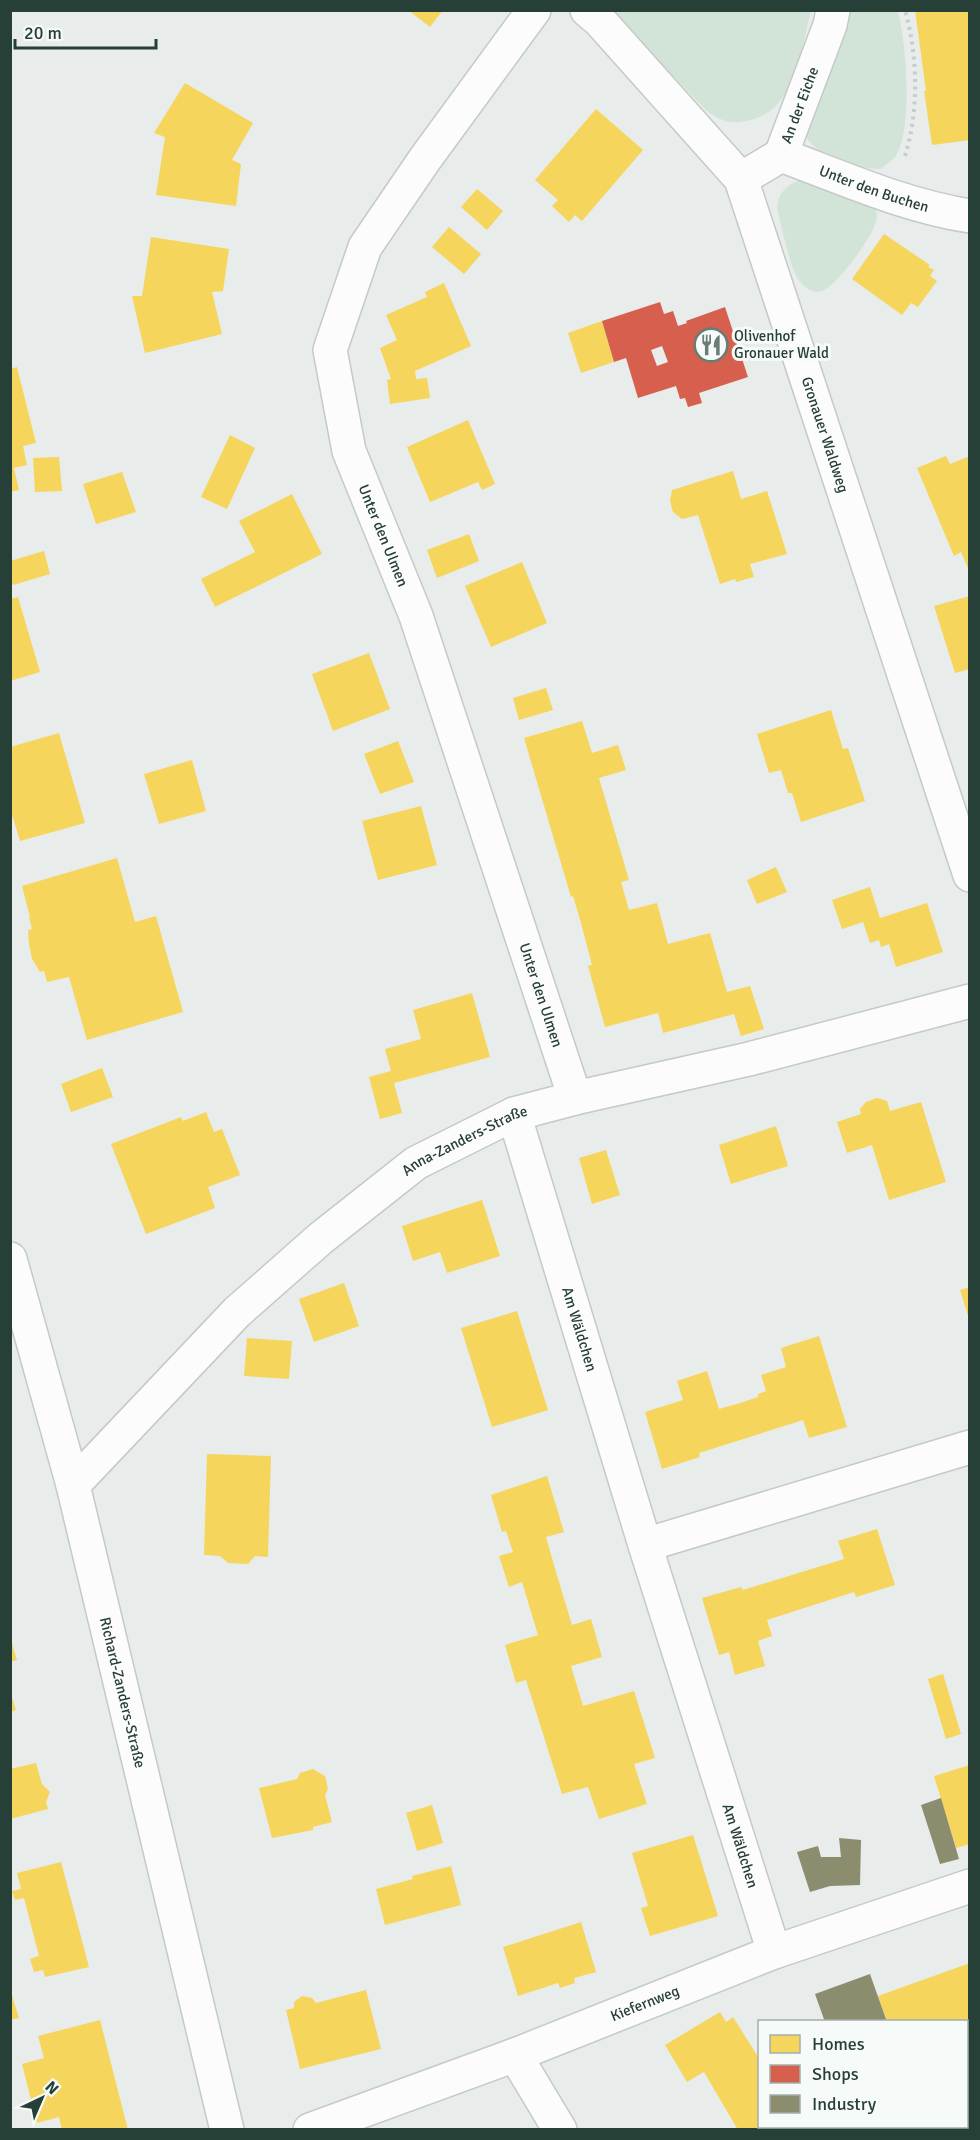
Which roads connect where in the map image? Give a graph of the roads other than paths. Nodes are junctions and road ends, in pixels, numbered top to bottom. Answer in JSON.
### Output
{"nodes":[{"id":1,"x":534,"y":10,"type":"edge"},
{"id":2,"x":587,"y":10,"type":"edge"},
{"id":3,"x":833,"y":10,"type":"edge"},
{"id":4,"x":781,"y":155,"type":"junction"},
{"id":5,"x":741,"y":179,"type":"junction"},
{"id":6,"x":969,"y":216,"type":"edge"},
{"id":7,"x":969,"y":875,"type":"edge"},
{"id":8,"x":969,"y":1001,"type":"edge"},
{"id":9,"x":575,"y":1098,"type":"junction"},
{"id":10,"x":514,"y":1114,"type":"junction"},
{"id":11,"x":10,"y":1259,"type":"edge"},
{"id":12,"x":969,"y":1447,"type":"edge"},
{"id":13,"x":73,"y":1485,"type":"junction"},
{"id":14,"x":645,"y":1545,"type":"junction"},
{"id":15,"x":969,"y":1886,"type":"edge"},
{"id":16,"x":774,"y":1952,"type":"junction"},
{"id":17,"x":515,"y":2055,"type":"junction"},
{"id":18,"x":227,"y":2130,"type":"edge"},
{"id":19,"x":310,"y":2130,"type":"edge"},
{"id":20,"x":560,"y":2130,"type":"edge"}],
"edges":[{"from":1,"to":9,"type":"street","name":"Unter den Ulmen"},
{"from":2,"to":5,"type":"street","name":"Gronauer Waldweg"},
{"from":3,"to":4,"type":"street","name":"An der Eiche"},
{"from":4,"to":5,"type":"street","name":"An der Eiche"},
{"from":4,"to":6,"type":"street","name":"Unter den Buchen"},
{"from":5,"to":7,"type":"street","name":"Gronauer Waldweg"},
{"from":8,"to":9,"type":"street","name":"Anna-Zanders-Straße"},
{"from":9,"to":10,"type":"street","name":"Anna-Zanders-Straße"},
{"from":10,"to":13,"type":"street","name":"Anna-Zanders-Straße"},
{"from":10,"to":14,"type":"street","name":"Am Wäldchen"},
{"from":11,"to":13,"type":"street","name":"Richard-Zanders-Straße"},
{"from":12,"to":14,"type":"street"},
{"from":13,"to":18,"type":"street","name":"Richard-Zanders-Straße"},
{"from":14,"to":16,"type":"street","name":"Am Wäldchen"},
{"from":15,"to":16,"type":"street"},
{"from":16,"to":17,"type":"street","name":"Kiefernweg"},
{"from":17,"to":19,"type":"street","name":"Kiefernweg"},
{"from":17,"to":20,"type":"street"}]}
